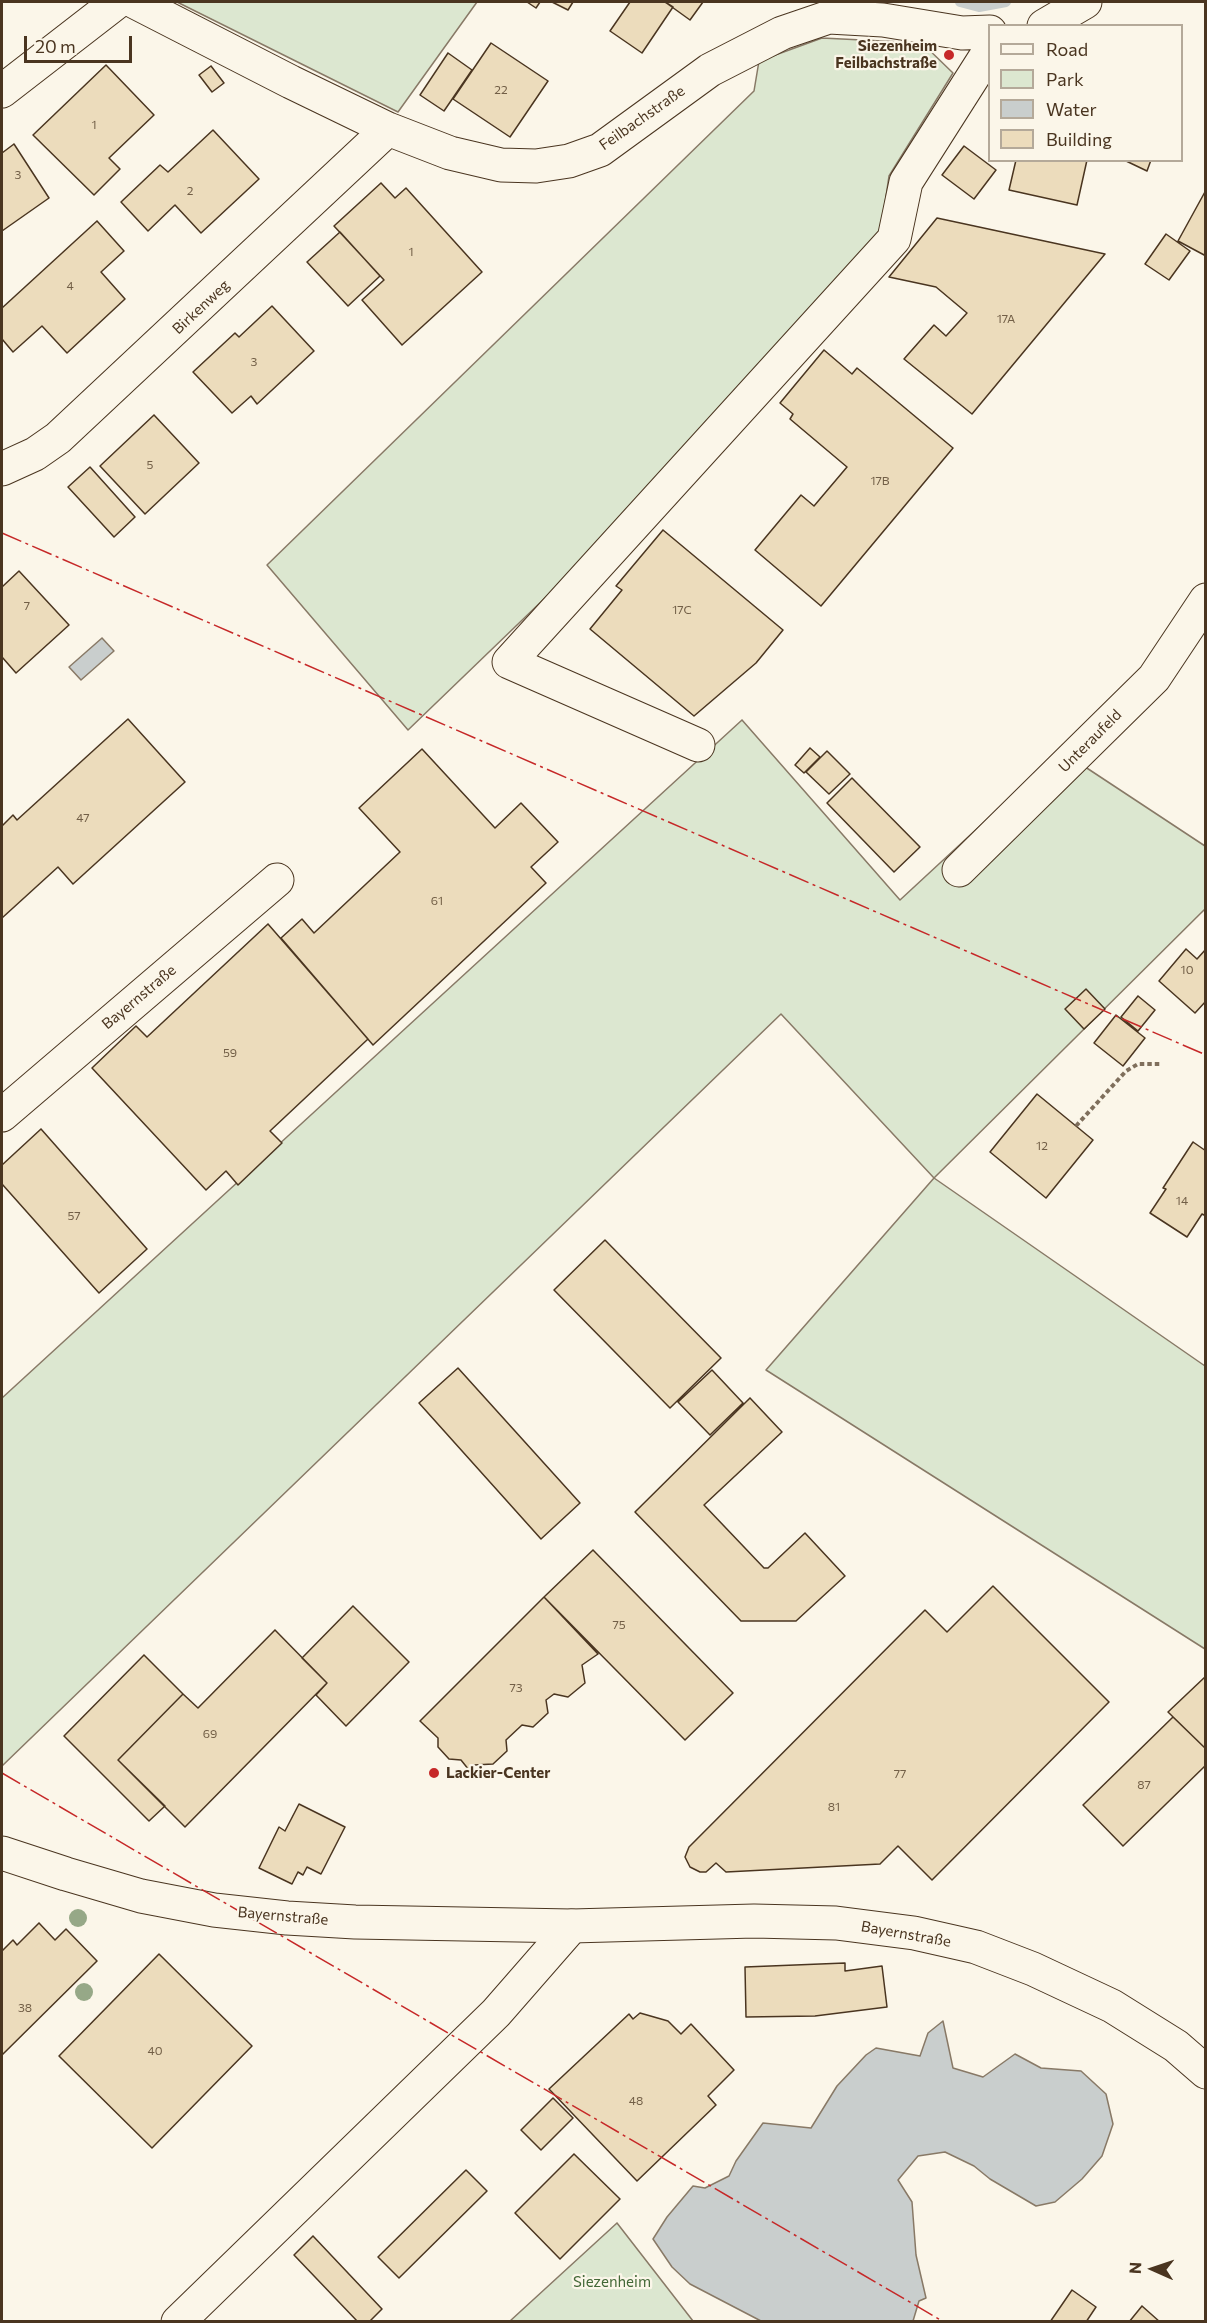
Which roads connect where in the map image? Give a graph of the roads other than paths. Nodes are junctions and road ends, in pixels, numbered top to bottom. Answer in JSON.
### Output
{"nodes":[{"id":1,"x":117,"y":2,"type":"edge"},
{"id":2,"x":135,"y":2,"type":"edge"},
{"id":3,"x":1085,"y":2,"type":"edge"},
{"id":4,"x":1047,"y":24,"type":"edge"},
{"id":5,"x":988,"y":32,"type":"edge"},
{"id":6,"x":988,"y":53,"type":"edge"},
{"id":7,"x":2,"y":92,"type":"edge"},
{"id":8,"x":388,"y":129,"type":"junction"},
{"id":9,"x":2,"y":469,"type":"edge"},
{"id":10,"x":1206,"y":600,"type":"edge"},
{"id":11,"x":698,"y":745,"type":"dead end"},
{"id":12,"x":959,"y":870,"type":"dead end"},
{"id":13,"x":277,"y":880,"type":"dead end"},
{"id":14,"x":2,"y":1115,"type":"edge"},
{"id":15,"x":2,"y":1853,"type":"edge"},
{"id":16,"x":572,"y":1926,"type":"junction"},
{"id":17,"x":1206,"y":2072,"type":"edge"},
{"id":18,"x":178,"y":2322,"type":"edge"}],
"edges":[{"from":1,"to":7,"type":"street"},
{"from":2,"to":8,"type":"street","name":"Feilbachstraße"},
{"from":3,"to":4,"type":"street"},
{"from":5,"to":8,"type":"street","name":"Feilbachstraße"},
{"from":6,"to":11,"type":"street"},
{"from":8,"to":9,"type":"street","name":"Birkenweg"},
{"from":10,"to":12,"type":"street","name":"Unteraufeld"},
{"from":13,"to":14,"type":"street","name":"Bayernstraße"},
{"from":15,"to":16,"type":"street","name":"Bayernstraße"},
{"from":16,"to":17,"type":"street","name":"Bayernstraße"},
{"from":16,"to":18,"type":"street"}]}
